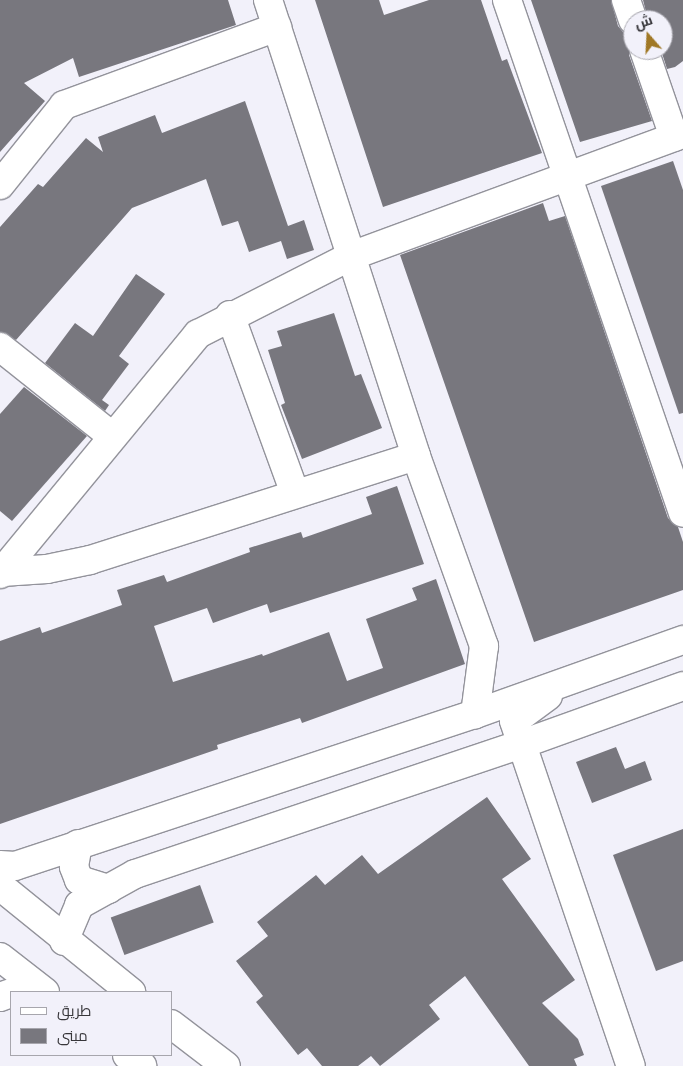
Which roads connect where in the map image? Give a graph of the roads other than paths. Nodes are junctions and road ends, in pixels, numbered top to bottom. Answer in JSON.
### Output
{"nodes":[{"id":1,"x":268,"y":0,"type":"edge"},
{"id":2,"x":507,"y":0,"type":"edge"},
{"id":3,"x":277,"y":27,"type":"junction"},
{"id":4,"x":648,"y":60,"type":"edge"},
{"id":5,"x":679,"y":135,"type":"edge"},
{"id":6,"x":568,"y":176,"type":"junction"},
{"id":7,"x":0,"y":185,"type":"edge"},
{"id":8,"x":351,"y":256,"type":"junction"},
{"id":9,"x":230,"y":315,"type":"junction"},
{"id":10,"x":0,"y":347,"type":"edge"},
{"id":11,"x":112,"y":436,"type":"junction"},
{"id":12,"x":416,"y":456,"type":"junction"},
{"id":13,"x":295,"y":494,"type":"junction"},
{"id":14,"x":683,"y":513,"type":"edge"},
{"id":15,"x":1,"y":573,"type":"edge"},
{"id":16,"x":683,"y":640,"type":"edge"},
{"id":17,"x":571,"y":680,"type":"junction"},
{"id":18,"x":683,"y":686,"type":"edge"},
{"id":19,"x":475,"y":714,"type":"junction"},
{"id":20,"x":522,"y":744,"type":"junction"},
{"id":21,"x":78,"y":844,"type":"junction"},
{"id":22,"x":0,"y":864,"type":"edge"},
{"id":23,"x":0,"y":886,"type":"edge"},
{"id":24,"x":109,"y":889,"type":"junction"},
{"id":25,"x":64,"y":940,"type":"junction"},
{"id":26,"x":0,"y":957,"type":"edge"},
{"id":27,"x":26,"y":991,"type":"edge"},
{"id":28,"x":130,"y":991,"type":"edge"},
{"id":29,"x":172,"y":1025,"type":"edge"},
{"id":30,"x":128,"y":1056,"type":"edge"},
{"id":31,"x":142,"y":1066,"type":"edge"},
{"id":32,"x":226,"y":1066,"type":"edge"},
{"id":33,"x":632,"y":1066,"type":"edge"}],
"edges":[{"from":1,"to":3,"type":"street"},
{"from":2,"to":6,"type":"street"},
{"from":3,"to":7,"type":"street"},
{"from":3,"to":8,"type":"street"},
{"from":4,"to":5,"type":"street"},
{"from":5,"to":6,"type":"street"},
{"from":6,"to":8,"type":"street"},
{"from":6,"to":14,"type":"street"},
{"from":8,"to":9,"type":"street"},
{"from":8,"to":12,"type":"street"},
{"from":9,"to":11,"type":"street"},
{"from":9,"to":13,"type":"street"},
{"from":10,"to":11,"type":"street"},
{"from":11,"to":15,"type":"street"},
{"from":12,"to":13,"type":"street"},
{"from":12,"to":19,"type":"street"},
{"from":13,"to":15,"type":"street"},
{"from":16,"to":17,"type":"street"},
{"from":17,"to":19,"type":"street"},
{"from":17,"to":20,"type":"street"},
{"from":18,"to":20,"type":"street"},
{"from":19,"to":21,"type":"street"},
{"from":20,"to":24,"type":"street"},
{"from":20,"to":33,"type":"street"},
{"from":21,"to":22,"type":"street"},
{"from":21,"to":24,"type":"street"},
{"from":23,"to":25,"type":"street"},
{"from":24,"to":25,"type":"street"},
{"from":25,"to":28,"type":"street"},
{"from":26,"to":27,"type":"street"},
{"from":29,"to":32,"type":"street"},
{"from":30,"to":31,"type":"street"}]}
